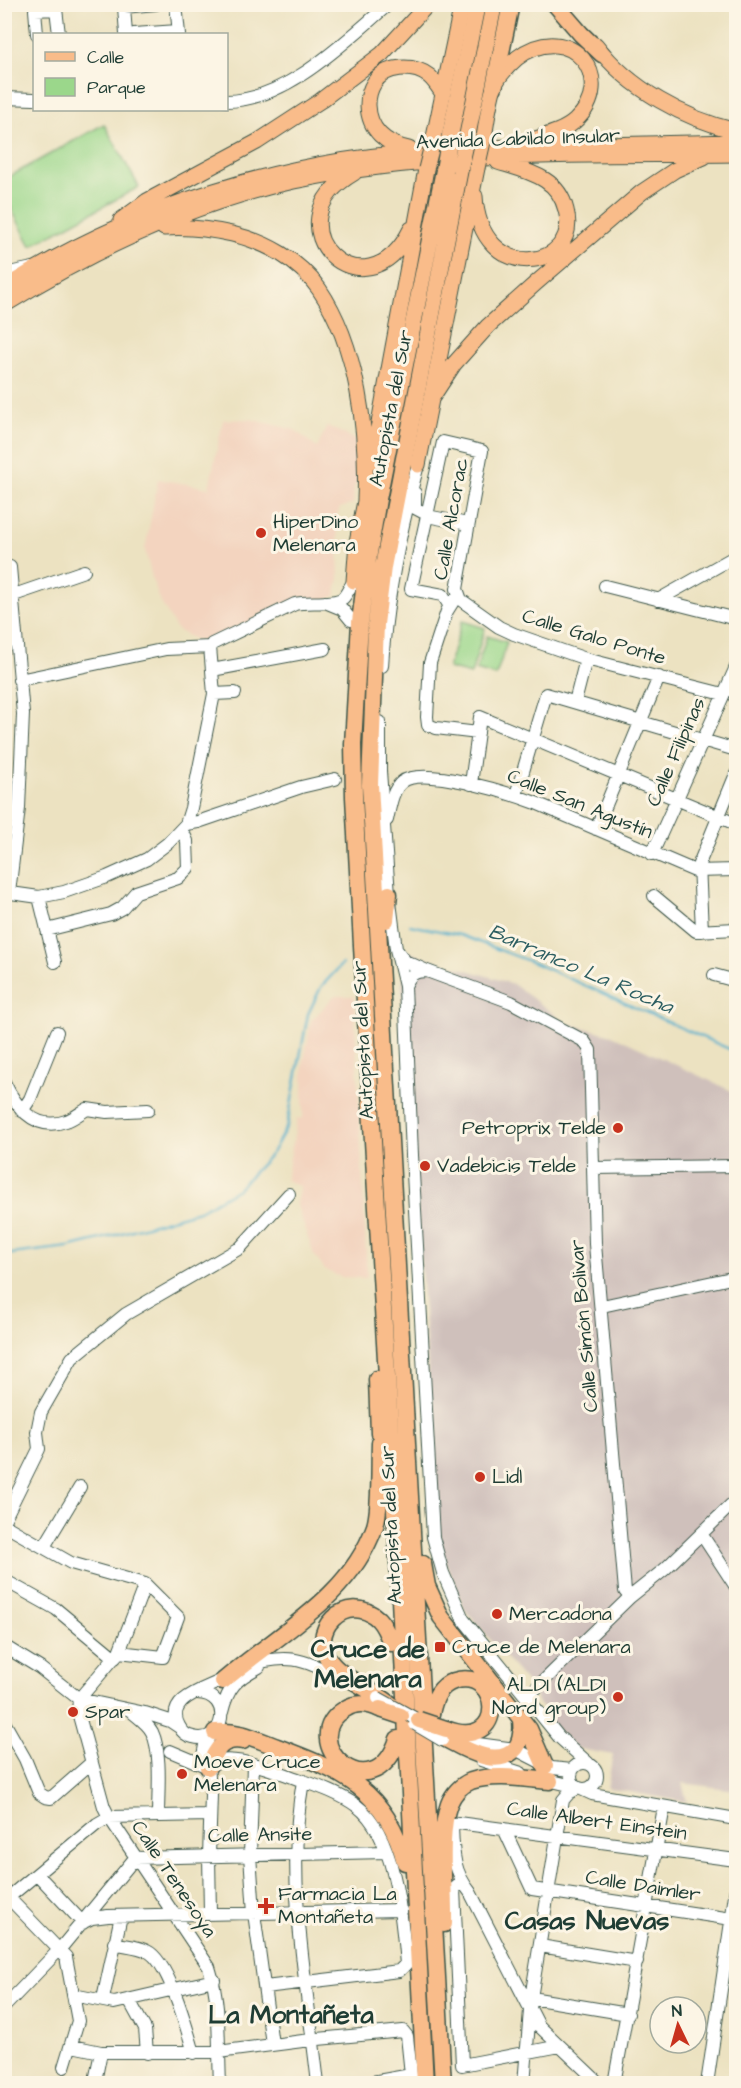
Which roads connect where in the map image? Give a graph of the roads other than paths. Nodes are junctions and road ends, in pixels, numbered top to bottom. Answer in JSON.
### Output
{"nodes":[{"id":1,"x":156,"y":4,"type":"edge"},
{"id":2,"x":177,"y":4,"type":"edge"},
{"id":3,"x":389,"y":4,"type":"edge"},
{"id":4,"x":428,"y":4,"type":"edge"},
{"id":5,"x":462,"y":4,"type":"edge"},
{"id":6,"x":477,"y":4,"type":"edge"},
{"id":7,"x":494,"y":4,"type":"edge"},
{"id":8,"x":511,"y":4,"type":"edge"},
{"id":9,"x":555,"y":4,"type":"edge"},
{"id":10,"x":565,"y":4,"type":"edge"},
{"id":11,"x":37,"y":33,"type":"edge"},
{"id":12,"x":58,"y":33,"type":"edge"},
{"id":13,"x":126,"y":33,"type":"edge"},
{"id":14,"x":178,"y":33,"type":"edge"},
{"id":15,"x":602,"y":54,"type":"junction"},
{"id":16,"x":494,"y":87,"type":"junction"},
{"id":17,"x":443,"y":94,"type":"junction"},
{"id":18,"x":4,"y":98,"type":"edge"},
{"id":19,"x":33,"y":99,"type":"edge"},
{"id":20,"x":228,"y":101,"type":"edge"},
{"id":21,"x":736,"y":131,"type":"edge"},
{"id":22,"x":450,"y":137,"type":"junction"},
{"id":23,"x":736,"y":142,"type":"edge"},
{"id":24,"x":515,"y":146,"type":"junction"},
{"id":25,"x":418,"y":151,"type":"junction"},
{"id":26,"x":710,"y":154,"type":"junction"},
{"id":27,"x":736,"y":154,"type":"edge"},
{"id":28,"x":465,"y":169,"type":"junction"},
{"id":29,"x":358,"y":170,"type":"junction"},
{"id":30,"x":417,"y":219,"type":"junction"},
{"id":31,"x":103,"y":234,"type":"junction"},
{"id":32,"x":124,"y":240,"type":"junction"},
{"id":33,"x":40,"y":267,"type":"junction"},
{"id":34,"x":4,"y":274,"type":"edge"},
{"id":35,"x":4,"y":288,"type":"edge"},
{"id":36,"x":4,"y":305,"type":"edge"},
{"id":37,"x":431,"y":399,"type":"junction"},
{"id":38,"x":418,"y":465,"type":"junction"},
{"id":39,"x":364,"y":500,"type":"junction"},
{"id":40,"x":427,"y":515,"type":"junction"},
{"id":41,"x":468,"y":524,"type":"junction"},
{"id":42,"x":736,"y":556,"type":"edge"},
{"id":43,"x":10,"y":567,"type":"dead end"},
{"id":44,"x":84,"y":571,"type":"dead end"},
{"id":45,"x":354,"y":582,"type":"junction"},
{"id":46,"x":606,"y":586,"type":"dead end"},
{"id":47,"x":14,"y":595,"type":"junction"},
{"id":48,"x":452,"y":597,"type":"junction"},
{"id":49,"x":658,"y":600,"type":"junction"},
{"id":50,"x":321,"y":601,"type":"junction"},
{"id":51,"x":736,"y":619,"type":"edge"},
{"id":52,"x":351,"y":620,"type":"junction"},
{"id":53,"x":210,"y":647,"type":"junction"},
{"id":54,"x":325,"y":649,"type":"dead end"},
{"id":55,"x":586,"y":659,"type":"junction"},
{"id":56,"x":736,"y":667,"type":"edge"},
{"id":57,"x":212,"y":670,"type":"junction"},
{"id":58,"x":659,"y":677,"type":"junction"},
{"id":59,"x":19,"y":680,"type":"junction"},
{"id":60,"x":235,"y":693,"type":"dead end"},
{"id":61,"x":214,"y":694,"type":"junction"},
{"id":62,"x":723,"y":694,"type":"junction"},
{"id":63,"x":575,"y":702,"type":"junction"},
{"id":64,"x":641,"y":722,"type":"junction"},
{"id":65,"x":478,"y":733,"type":"junction"},
{"id":66,"x":531,"y":740,"type":"junction"},
{"id":67,"x":703,"y":741,"type":"junction"},
{"id":68,"x":353,"y":744,"type":"junction"},
{"id":69,"x":736,"y":750,"type":"edge"},
{"id":70,"x":736,"y":774,"type":"edge"},
{"id":71,"x":618,"y":775,"type":"junction"},
{"id":72,"x":335,"y":779,"type":"dead end"},
{"id":73,"x":471,"y":784,"type":"junction"},
{"id":74,"x":516,"y":795,"type":"junction"},
{"id":75,"x":676,"y":799,"type":"junction"},
{"id":76,"x":720,"y":817,"type":"junction"},
{"id":77,"x":736,"y":824,"type":"edge"},
{"id":78,"x":184,"y":827,"type":"junction"},
{"id":79,"x":385,"y":829,"type":"junction"},
{"id":80,"x":596,"y":829,"type":"junction"},
{"id":81,"x":652,"y":854,"type":"junction"},
{"id":82,"x":736,"y":870,"type":"edge"},
{"id":83,"x":700,"y":872,"type":"junction"},
{"id":84,"x":7,"y":892,"type":"edge"},
{"id":85,"x":389,"y":894,"type":"junction"},
{"id":86,"x":654,"y":896,"type":"dead end"},
{"id":87,"x":39,"y":897,"type":"junction"},
{"id":88,"x":736,"y":928,"type":"edge"},
{"id":89,"x":47,"y":930,"type":"junction"},
{"id":90,"x":702,"y":931,"type":"junction"},
{"id":91,"x":396,"y":949,"type":"junction"},
{"id":92,"x":55,"y":962,"type":"dead end"},
{"id":93,"x":380,"y":971,"type":"junction"},
{"id":94,"x":427,"y":972,"type":"junction"},
{"id":95,"x":714,"y":975,"type":"dead end"},
{"id":96,"x":736,"y":981,"type":"edge"},
{"id":97,"x":405,"y":986,"type":"junction"},
{"id":98,"x":57,"y":1032,"type":"dead end"},
{"id":99,"x":4,"y":1082,"type":"edge"},
{"id":100,"x":22,"y":1110,"type":"junction"},
{"id":101,"x":148,"y":1110,"type":"dead end"},
{"id":102,"x":736,"y":1166,"type":"edge"},
{"id":103,"x":594,"y":1168,"type":"junction"},
{"id":104,"x":289,"y":1194,"type":"dead end"},
{"id":105,"x":736,"y":1277,"type":"edge"},
{"id":106,"x":602,"y":1306,"type":"junction"},
{"id":107,"x":384,"y":1325,"type":"junction"},
{"id":108,"x":408,"y":1440,"type":"junction"},
{"id":109,"x":380,"y":1443,"type":"junction"},
{"id":110,"x":80,"y":1487,"type":"dead end"},
{"id":111,"x":736,"y":1500,"type":"edge"},
{"id":112,"x":4,"y":1520,"type":"edge"},
{"id":113,"x":4,"y":1525,"type":"edge"},
{"id":114,"x":702,"y":1535,"type":"junction"},
{"id":115,"x":44,"y":1547,"type":"junction"},
{"id":116,"x":423,"y":1560,"type":"junction"},
{"id":117,"x":4,"y":1580,"type":"edge"},
{"id":118,"x":145,"y":1584,"type":"junction"},
{"id":119,"x":736,"y":1587,"type":"edge"},
{"id":120,"x":630,"y":1597,"type":"junction"},
{"id":121,"x":391,"y":1643,"type":"junction"},
{"id":122,"x":4,"y":1646,"type":"edge"},
{"id":123,"x":117,"y":1655,"type":"junction"},
{"id":124,"x":223,"y":1681,"type":"junction"},
{"id":125,"x":197,"y":1693,"type":"junction"},
{"id":126,"x":527,"y":1697,"type":"junction"},
{"id":127,"x":79,"y":1699,"type":"junction"},
{"id":128,"x":182,"y":1701,"type":"junction"},
{"id":129,"x":385,"y":1704,"type":"junction"},
{"id":130,"x":130,"y":1710,"type":"junction"},
{"id":131,"x":222,"y":1712,"type":"junction"},
{"id":132,"x":145,"y":1713,"type":"junction"},
{"id":133,"x":422,"y":1720,"type":"junction"},
{"id":134,"x":521,"y":1720,"type":"junction"},
{"id":135,"x":4,"y":1722,"type":"edge"},
{"id":136,"x":180,"y":1728,"type":"junction"},
{"id":137,"x":213,"y":1734,"type":"junction"},
{"id":138,"x":444,"y":1735,"type":"junction"},
{"id":139,"x":398,"y":1739,"type":"junction"},
{"id":140,"x":569,"y":1747,"type":"junction"},
{"id":141,"x":515,"y":1749,"type":"junction"},
{"id":142,"x":285,"y":1750,"type":"junction"},
{"id":143,"x":170,"y":1751,"type":"junction"},
{"id":144,"x":91,"y":1763,"type":"junction"},
{"id":145,"x":159,"y":1763,"type":"junction"},
{"id":146,"x":588,"y":1763,"type":"junction"},
{"id":147,"x":254,"y":1764,"type":"junction"},
{"id":148,"x":208,"y":1767,"type":"junction"},
{"id":149,"x":573,"y":1768,"type":"junction"},
{"id":150,"x":548,"y":1773,"type":"junction"},
{"id":151,"x":597,"y":1779,"type":"junction"},
{"id":152,"x":303,"y":1781,"type":"junction"},
{"id":153,"x":579,"y":1788,"type":"junction"},
{"id":154,"x":608,"y":1796,"type":"junction"},
{"id":155,"x":664,"y":1807,"type":"junction"},
{"id":156,"x":210,"y":1815,"type":"junction"},
{"id":157,"x":158,"y":1816,"type":"junction"},
{"id":158,"x":109,"y":1817,"type":"junction"},
{"id":159,"x":736,"y":1819,"type":"edge"},
{"id":160,"x":504,"y":1829,"type":"junction"},
{"id":161,"x":558,"y":1835,"type":"junction"},
{"id":162,"x":657,"y":1848,"type":"junction"},
{"id":163,"x":386,"y":1852,"type":"junction"},
{"id":164,"x":297,"y":1854,"type":"junction"},
{"id":165,"x":250,"y":1855,"type":"junction"},
{"id":166,"x":209,"y":1856,"type":"junction"},
{"id":167,"x":135,"y":1858,"type":"junction"},
{"id":168,"x":736,"y":1860,"type":"edge"},
{"id":169,"x":405,"y":1862,"type":"junction"},
{"id":170,"x":37,"y":1874,"type":"junction"},
{"id":171,"x":462,"y":1882,"type":"junction"},
{"id":172,"x":736,"y":1888,"type":"edge"},
{"id":173,"x":548,"y":1891,"type":"junction"},
{"id":174,"x":7,"y":1895,"type":"edge"},
{"id":175,"x":647,"y":1906,"type":"junction"},
{"id":176,"x":401,"y":1910,"type":"junction"},
{"id":177,"x":98,"y":1911,"type":"junction"},
{"id":178,"x":444,"y":1912,"type":"junction"},
{"id":179,"x":296,"y":1913,"type":"junction"},
{"id":180,"x":210,"y":1914,"type":"junction"},
{"id":181,"x":254,"y":1914,"type":"junction"},
{"id":182,"x":173,"y":1915,"type":"junction"},
{"id":183,"x":121,"y":1916,"type":"junction"},
{"id":184,"x":732,"y":1919,"type":"junction"},
{"id":185,"x":83,"y":1923,"type":"junction"},
{"id":186,"x":114,"y":1944,"type":"junction"},
{"id":187,"x":540,"y":1946,"type":"junction"},
{"id":188,"x":60,"y":1949,"type":"junction"},
{"id":189,"x":419,"y":1960,"type":"junction"},
{"id":190,"x":637,"y":1962,"type":"junction"},
{"id":191,"x":437,"y":1970,"type":"junction"},
{"id":192,"x":214,"y":1980,"type":"junction"},
{"id":193,"x":306,"y":1982,"type":"junction"},
{"id":194,"x":265,"y":1987,"type":"junction"},
{"id":195,"x":174,"y":1989,"type":"junction"},
{"id":196,"x":74,"y":1995,"type":"junction"},
{"id":197,"x":103,"y":1999,"type":"junction"},
{"id":198,"x":129,"y":2000,"type":"junction"},
{"id":199,"x":531,"y":2004,"type":"junction"},
{"id":200,"x":4,"y":2007,"type":"edge"},
{"id":201,"x":628,"y":2014,"type":"junction"},
{"id":202,"x":313,"y":2040,"type":"junction"},
{"id":203,"x":272,"y":2044,"type":"junction"},
{"id":204,"x":72,"y":2046,"type":"junction"},
{"id":205,"x":560,"y":2046,"type":"junction"},
{"id":206,"x":101,"y":2052,"type":"junction"},
{"id":207,"x":218,"y":2052,"type":"junction"},
{"id":208,"x":527,"y":2052,"type":"junction"},
{"id":209,"x":147,"y":2053,"type":"junction"},
{"id":210,"x":194,"y":2053,"type":"junction"},
{"id":211,"x":64,"y":2067,"type":"dead end"},
{"id":212,"x":95,"y":2081,"type":"dead end"},
{"id":213,"x":416,"y":2081,"type":"edge"},
{"id":214,"x":220,"y":2084,"type":"edge"},
{"id":215,"x":318,"y":2084,"type":"edge"},
{"id":216,"x":361,"y":2084,"type":"edge"},
{"id":217,"x":443,"y":2084,"type":"edge"},
{"id":218,"x":524,"y":2084,"type":"edge"},
{"id":219,"x":600,"y":2084,"type":"edge"},
{"id":220,"x":614,"y":2084,"type":"edge"},
{"id":221,"x":707,"y":2084,"type":"edge"}],
"edges":[{"from":1,"to":13,"type":"street"},
{"from":2,"to":14,"type":"street"},
{"from":3,"to":20,"type":"street"},
{"from":4,"to":31,"type":"main road"},
{"from":5,"to":17,"type":"main road"},
{"from":6,"to":22,"type":"highway","name":"Autopista del Sur"},
{"from":7,"to":22,"type":"highway","name":"Autopista del Sur"},
{"from":8,"to":16,"type":"highway"},
{"from":9,"to":15,"type":"highway"},
{"from":10,"to":15,"type":"main road"},
{"from":11,"to":12,"type":"street"},
{"from":15,"to":21,"type":"main road"},
{"from":16,"to":24,"type":"main road"},
{"from":16,"to":28,"type":"main road","bridge":true},
{"from":17,"to":22,"type":"main road"},
{"from":17,"to":25,"type":"main road"},
{"from":18,"to":19,"type":"street"},
{"from":22,"to":28,"type":"highway","name":"Autopista del Sur","bridge":true},
{"from":22,"to":30,"type":"main road","bridge":true},
{"from":23,"to":24,"type":"main road","name":"Avenida Cabildo Insular"},
{"from":24,"to":25,"type":"main road","name":"Avenida Cabildo Insular"},
{"from":25,"to":31,"type":"main road","name":"Avenida Cabildo Insular"},
{"from":26,"to":27,"type":"main road","name":"Avenida Cabildo Insular"},
{"from":26,"to":28,"type":"main road","name":"Avenida Cabildo Insular"},
{"from":26,"to":37,"type":"main road"},
{"from":28,"to":28,"type":"main road"},
{"from":28,"to":29,"type":"main road","name":"Avenida Cabildo Insular"},
{"from":28,"to":37,"type":"main road"},
{"from":28,"to":68,"type":"highway","name":"Autopista del Sur"},
{"from":28,"to":93,"type":"highway","name":"Autopista del Sur"},
{"from":29,"to":30,"type":"main road"},
{"from":29,"to":32,"type":"main road","name":"Avenida Cabildo Insular"},
{"from":30,"to":39,"type":"main road"},
{"from":31,"to":33,"type":"main road","name":"Avenida Cabildo Insular"},
{"from":32,"to":36,"type":"main road","name":"Avenida Cabildo Insular"},
{"from":32,"to":39,"type":"main road"},
{"from":33,"to":34,"type":"street"},
{"from":33,"to":35,"type":"main road","name":"Avenida Cabildo Insular"},
{"from":37,"to":38,"type":"main road"},
{"from":38,"to":40,"type":"street"},
{"from":38,"to":79,"type":"street"},
{"from":39,"to":45,"type":"main road"},
{"from":40,"to":41,"type":"street"},
{"from":40,"to":41,"type":"street","name":"Calle Alcorac"},
{"from":40,"to":48,"type":"street","name":"Calle Galo Ponte"},
{"from":41,"to":48,"type":"street","name":"Calle Alcorac"},
{"from":42,"to":49,"type":"street"},
{"from":43,"to":47,"type":"street"},
{"from":44,"to":47,"type":"street"},
{"from":45,"to":50,"type":"street"},
{"from":45,"to":52,"type":"highway"},
{"from":46,"to":49,"type":"street"},
{"from":47,"to":59,"type":"street"},
{"from":48,"to":55,"type":"street","name":"Calle Galo Ponte"},
{"from":48,"to":65,"type":"street","name":"Calle Alcorac"},
{"from":49,"to":51,"type":"street"},
{"from":50,"to":52,"type":"street"},
{"from":50,"to":53,"type":"street"},
{"from":52,"to":68,"type":"highway"},
{"from":53,"to":57,"type":"street"},
{"from":53,"to":59,"type":"street"},
{"from":54,"to":57,"type":"street"},
{"from":55,"to":58,"type":"street","name":"Calle Galo Ponte"},
{"from":55,"to":63,"type":"street"},
{"from":56,"to":62,"type":"street","name":"Calle Filipinas"},
{"from":57,"to":61,"type":"street"},
{"from":58,"to":62,"type":"street","name":"Calle Galo Ponte"},
{"from":58,"to":64,"type":"street"},
{"from":59,"to":84,"type":"street"},
{"from":60,"to":61,"type":"street"},
{"from":61,"to":78,"type":"street"},
{"from":62,"to":67,"type":"street","name":"Calle Filipinas"},
{"from":63,"to":64,"type":"street"},
{"from":63,"to":66,"type":"street"},
{"from":64,"to":67,"type":"street"},
{"from":64,"to":71,"type":"street"},
{"from":65,"to":66,"type":"street"},
{"from":65,"to":73,"type":"street"},
{"from":66,"to":71,"type":"street"},
{"from":66,"to":74,"type":"street"},
{"from":67,"to":69,"type":"street"},
{"from":67,"to":75,"type":"street","name":"Calle Filipinas"},
{"from":68,"to":107,"type":"highway","name":"Autopista del Sur"},
{"from":70,"to":76,"type":"street"},
{"from":71,"to":75,"type":"street"},
{"from":71,"to":80,"type":"street"},
{"from":72,"to":78,"type":"street"},
{"from":73,"to":74,"type":"street","name":"Calle San Agustín"},
{"from":73,"to":79,"type":"street","name":"Calle San Agustín"},
{"from":74,"to":80,"type":"street","name":"Calle San Agustín"},
{"from":75,"to":76,"type":"street"},
{"from":75,"to":81,"type":"street","name":"Calle Filipinas"},
{"from":76,"to":77,"type":"street"},
{"from":76,"to":83,"type":"street"},
{"from":78,"to":87,"type":"street"},
{"from":78,"to":89,"type":"street"},
{"from":79,"to":85,"type":"street"},
{"from":80,"to":81,"type":"street","name":"Calle San Agustín"},
{"from":81,"to":83,"type":"street","name":"Calle San Agustín"},
{"from":82,"to":83,"type":"street","name":"Calle San Agustín"},
{"from":83,"to":90,"type":"street"},
{"from":84,"to":87,"type":"street"},
{"from":85,"to":91,"type":"street"},
{"from":85,"to":93,"type":"highway"},
{"from":86,"to":90,"type":"street"},
{"from":87,"to":89,"type":"street"},
{"from":88,"to":90,"type":"street"},
{"from":89,"to":92,"type":"street"},
{"from":91,"to":94,"type":"street"},
{"from":91,"to":97,"type":"street"},
{"from":93,"to":108,"type":"highway","name":"Autopista del Sur"},
{"from":94,"to":97,"type":"street"},
{"from":94,"to":103,"type":"street","name":"Calle Simón Bolivar"},
{"from":95,"to":96,"type":"street"},
{"from":97,"to":126,"type":"street"},
{"from":98,"to":100,"type":"street"},
{"from":99,"to":100,"type":"street"},
{"from":100,"to":101,"type":"street"},
{"from":102,"to":103,"type":"street"},
{"from":103,"to":106,"type":"street","name":"Calle Simón Bolivar"},
{"from":104,"to":112,"type":"street"},
{"from":105,"to":106,"type":"street"},
{"from":106,"to":120,"type":"street","name":"Calle Simón Bolivar"},
{"from":107,"to":109,"type":"highway"},
{"from":107,"to":189,"type":"highway","name":"Autopista del Sur"},
{"from":108,"to":116,"type":"highway"},
{"from":108,"to":191,"type":"highway","name":"Autopista del Sur"},
{"from":109,"to":121,"type":"highway"},
{"from":109,"to":124,"type":"highway"},
{"from":110,"to":115,"type":"street"},
{"from":111,"to":114,"type":"street"},
{"from":113,"to":115,"type":"street"},
{"from":114,"to":119,"type":"street"},
{"from":114,"to":120,"type":"street"},
{"from":115,"to":118,"type":"street"},
{"from":116,"to":133,"type":"highway"},
{"from":116,"to":134,"type":"highway"},
{"from":117,"to":123,"type":"street"},
{"from":118,"to":123,"type":"street"},
{"from":118,"to":123,"type":"street"},
{"from":120,"to":126,"type":"street"},
{"from":121,"to":129,"type":"highway"},
{"from":121,"to":139,"type":"highway"},
{"from":122,"to":127,"type":"street"},
{"from":123,"to":127,"type":"street"},
{"from":124,"to":125,"type":"street"},
{"from":124,"to":129,"type":"street"},
{"from":125,"to":128,"type":"street"},
{"from":125,"to":131,"type":"street"},
{"from":126,"to":140,"type":"street"},
{"from":127,"to":130,"type":"street"},
{"from":127,"to":144,"type":"street","name":"Calle Tenesoya"},
{"from":128,"to":132,"type":"street"},
{"from":128,"to":136,"type":"street"},
{"from":129,"to":131,"type":"street"},
{"from":129,"to":133,"type":"street","bridge":true},
{"from":129,"to":139,"type":"highway"},
{"from":130,"to":132,"type":"street"},
{"from":130,"to":145,"type":"street"},
{"from":131,"to":137,"type":"street"},
{"from":132,"to":136,"type":"street"},
{"from":133,"to":138,"type":"highway","bridge":true},
{"from":133,"to":138,"type":"highway"},
{"from":133,"to":178,"type":"highway"},
{"from":134,"to":141,"type":"highway"},
{"from":134,"to":150,"type":"highway"},
{"from":135,"to":144,"type":"street"},
{"from":136,"to":137,"type":"street"},
{"from":136,"to":143,"type":"street"},
{"from":137,"to":142,"type":"highway"},
{"from":137,"to":148,"type":"street"},
{"from":138,"to":141,"type":"highway"},
{"from":138,"to":150,"type":"street"},
{"from":139,"to":169,"type":"highway"},
{"from":140,"to":146,"type":"street"},
{"from":140,"to":149,"type":"street"},
{"from":141,"to":150,"type":"street"},
{"from":142,"to":148,"type":"highway"},
{"from":142,"to":169,"type":"highway"},
{"from":143,"to":145,"type":"street"},
{"from":143,"to":148,"type":"street"},
{"from":144,"to":158,"type":"street","name":"Calle Tenesoya"},
{"from":145,"to":157,"type":"street"},
{"from":146,"to":149,"type":"street"},
{"from":146,"to":151,"type":"street"},
{"from":147,"to":148,"type":"street"},
{"from":147,"to":152,"type":"street"},
{"from":147,"to":165,"type":"street"},
{"from":148,"to":156,"type":"street"},
{"from":149,"to":150,"type":"street"},
{"from":149,"to":153,"type":"street"},
{"from":150,"to":153,"type":"street"},
{"from":150,"to":178,"type":"highway"},
{"from":151,"to":153,"type":"street"},
{"from":151,"to":154,"type":"street"},
{"from":152,"to":163,"type":"street"},
{"from":152,"to":164,"type":"street"},
{"from":153,"to":154,"type":"street"},
{"from":153,"to":161,"type":"street"},
{"from":154,"to":155,"type":"street"},
{"from":155,"to":159,"type":"street"},
{"from":155,"to":162,"type":"street"},
{"from":156,"to":157,"type":"street"},
{"from":156,"to":166,"type":"street"},
{"from":157,"to":158,"type":"street"},
{"from":158,"to":167,"type":"street","name":"Calle Tenesoya"},
{"from":158,"to":170,"type":"street"},
{"from":160,"to":161,"type":"street","name":"Calle Albert Einstein"},
{"from":160,"to":171,"type":"street","name":"Calle Albert Einstein"},
{"from":160,"to":173,"type":"street"},
{"from":161,"to":162,"type":"street","name":"Calle Albert Einstein"},
{"from":161,"to":173,"type":"street"},
{"from":162,"to":168,"type":"street","name":"Calle Albert Einstein"},
{"from":162,"to":175,"type":"street"},
{"from":163,"to":164,"type":"street","name":"Calle Ansite"},
{"from":163,"to":176,"type":"street"},
{"from":164,"to":165,"type":"street","name":"Calle Ansite"},
{"from":164,"to":179,"type":"street"},
{"from":165,"to":166,"type":"street","name":"Calle Ansite"},
{"from":165,"to":181,"type":"street"},
{"from":166,"to":167,"type":"street","name":"Calle Ansite"},
{"from":166,"to":180,"type":"street"},
{"from":167,"to":177,"type":"street"},
{"from":167,"to":182,"type":"street","name":"Calle Tenesoya"},
{"from":169,"to":189,"type":"highway"},
{"from":170,"to":174,"type":"street"},
{"from":170,"to":185,"type":"street"},
{"from":171,"to":199,"type":"street"},
{"from":171,"to":208,"type":"street"},
{"from":172,"to":184,"type":"street"},
{"from":173,"to":175,"type":"street","name":"Calle Daimler"},
{"from":173,"to":187,"type":"street"},
{"from":174,"to":188,"type":"street"},
{"from":175,"to":184,"type":"street","name":"Calle Daimler"},
{"from":175,"to":190,"type":"street"},
{"from":176,"to":179,"type":"street"},
{"from":176,"to":193,"type":"street"},
{"from":177,"to":183,"type":"street"},
{"from":177,"to":185,"type":"street"},
{"from":178,"to":191,"type":"highway"},
{"from":179,"to":181,"type":"street"},
{"from":179,"to":193,"type":"street"},
{"from":180,"to":181,"type":"street"},
{"from":180,"to":182,"type":"street"},
{"from":181,"to":194,"type":"street"},
{"from":182,"to":183,"type":"street"},
{"from":182,"to":192,"type":"street","name":"Calle Tenesoya"},
{"from":183,"to":186,"type":"street"},
{"from":184,"to":221,"type":"street"},
{"from":185,"to":188,"type":"street"},
{"from":186,"to":195,"type":"street"},
{"from":186,"to":197,"type":"street"},
{"from":187,"to":190,"type":"street"},
{"from":187,"to":199,"type":"street"},
{"from":188,"to":196,"type":"street"},
{"from":188,"to":200,"type":"street"},
{"from":189,"to":213,"type":"highway","name":"Autopista del Sur"},
{"from":190,"to":201,"type":"street"},
{"from":191,"to":217,"type":"highway","name":"Autopista del Sur"},
{"from":192,"to":195,"type":"street"},
{"from":192,"to":207,"type":"street","name":"Calle Tenesoya"},
{"from":193,"to":194,"type":"street"},
{"from":193,"to":202,"type":"street"},
{"from":194,"to":203,"type":"street"},
{"from":195,"to":198,"type":"street"},
{"from":195,"to":210,"type":"street"},
{"from":196,"to":197,"type":"street"},
{"from":196,"to":204,"type":"street"},
{"from":197,"to":198,"type":"street"},
{"from":198,"to":209,"type":"street"},
{"from":199,"to":201,"type":"street"},
{"from":199,"to":205,"type":"street"},
{"from":199,"to":208,"type":"street"},
{"from":201,"to":220,"type":"street"},
{"from":202,"to":203,"type":"street"},
{"from":202,"to":213,"type":"street"},
{"from":202,"to":215,"type":"street"},
{"from":203,"to":207,"type":"street"},
{"from":204,"to":206,"type":"street"},
{"from":204,"to":211,"type":"street"},
{"from":205,"to":208,"type":"street"},
{"from":205,"to":219,"type":"street"},
{"from":206,"to":209,"type":"street"},
{"from":206,"to":212,"type":"street"},
{"from":207,"to":210,"type":"street"},
{"from":207,"to":214,"type":"street","name":"Calle Tenesoya"},
{"from":208,"to":218,"type":"street"},
{"from":209,"to":210,"type":"street"},
{"from":213,"to":216,"type":"street"}]}
